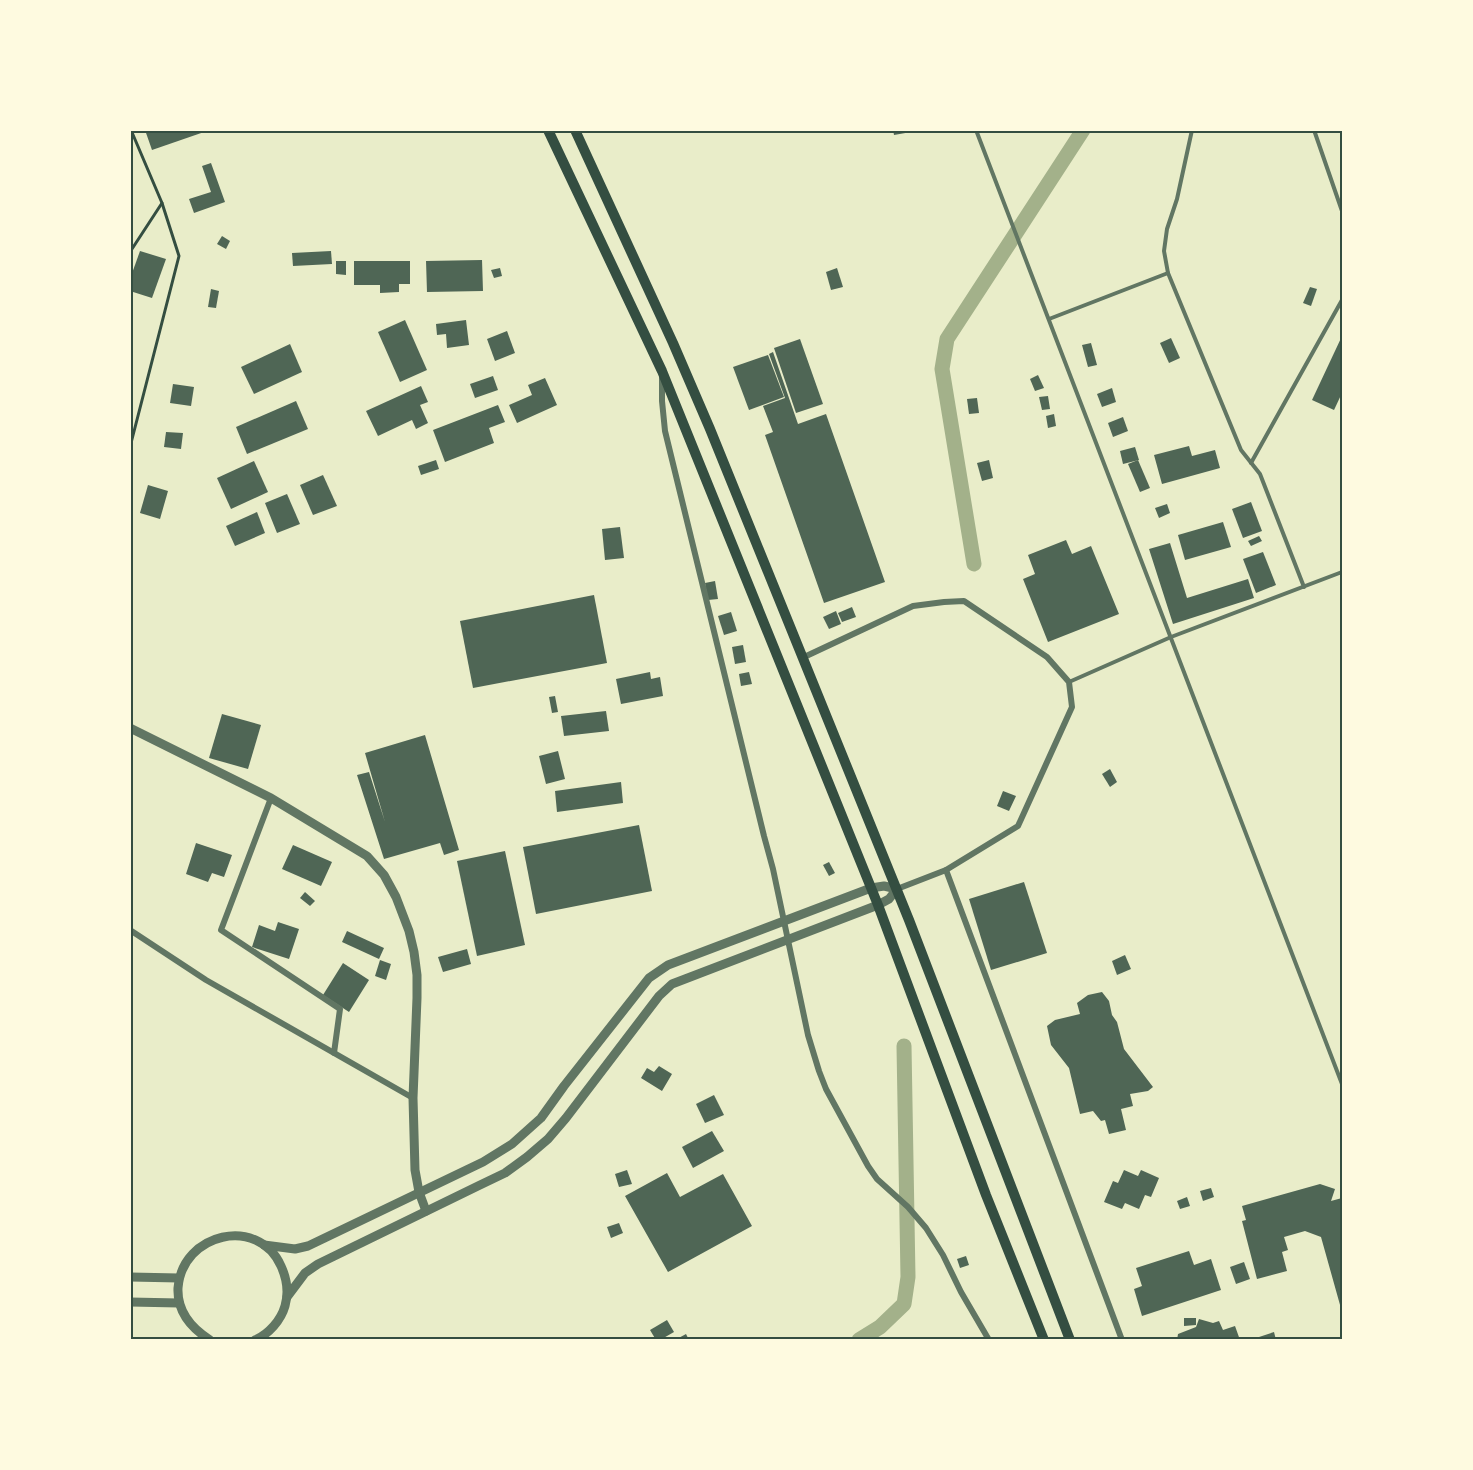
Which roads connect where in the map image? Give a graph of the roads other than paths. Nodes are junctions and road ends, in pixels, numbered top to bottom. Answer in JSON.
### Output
{"nodes":[{"id":1,"x":548,"y":130,"type":"edge"},
{"id":2,"x":575,"y":130,"type":"edge"},
{"id":3,"x":976,"y":130,"type":"edge"},
{"id":4,"x":1192,"y":130,"type":"edge"},
{"id":5,"x":1314,"y":130,"type":"edge"},
{"id":6,"x":1342,"y":211,"type":"edge"},
{"id":7,"x":1168,"y":273,"type":"junction"},
{"id":8,"x":1342,"y":300,"type":"edge"},
{"id":9,"x":1048,"y":319,"type":"junction"},
{"id":10,"x":662,"y":371,"type":"junction"},
{"id":11,"x":1251,"y":463,"type":"junction"},
{"id":12,"x":1342,"y":572,"type":"edge"},
{"id":13,"x":1304,"y":587,"type":"junction"},
{"id":14,"x":1171,"y":637,"type":"junction"},
{"id":15,"x":802,"y":658,"type":"junction"},
{"id":16,"x":1070,"y":682,"type":"junction"},
{"id":17,"x":130,"y":728,"type":"edge"},
{"id":18,"x":270,"y":798,"type":"junction"},
{"id":19,"x":946,"y":870,"type":"junction"},
{"id":20,"x":871,"y":888,"type":"junction"},
{"id":21,"x":897,"y":889,"type":"junction"},
{"id":22,"x":878,"y":906,"type":"junction"},
{"id":23,"x":784,"y":920,"type":"junction"},
{"id":24,"x":130,"y":930,"type":"edge"},
{"id":25,"x":788,"y":939,"type":"junction"},
{"id":26,"x":334,"y":1053,"type":"junction"},
{"id":27,"x":1342,"y":1084,"type":"edge"},
{"id":28,"x":413,"y":1098,"type":"junction"},
{"id":29,"x":419,"y":1192,"type":"junction"},
{"id":30,"x":426,"y":1211,"type":"junction"},
{"id":31,"x":264,"y":1245,"type":"junction"},
{"id":32,"x":130,"y":1277,"type":"edge"},
{"id":33,"x":179,"y":1278,"type":"junction"},
{"id":34,"x":287,"y":1297,"type":"junction"},
{"id":35,"x":130,"y":1302,"type":"edge"},
{"id":36,"x":180,"y":1303,"type":"junction"},
{"id":37,"x":210,"y":1340,"type":"edge"},
{"id":38,"x":255,"y":1340,"type":"edge"},
{"id":39,"x":989,"y":1340,"type":"edge"},
{"id":40,"x":1044,"y":1340,"type":"edge"},
{"id":41,"x":1070,"y":1340,"type":"edge"},
{"id":42,"x":1122,"y":1340,"type":"edge"}],
"edges":[{"from":1,"to":10,"type":"main road"},
{"from":2,"to":15,"type":"main road"},
{"from":3,"to":9,"type":"lane"},
{"from":4,"to":7,"type":"lane"},
{"from":5,"to":6,"type":"lane"},
{"from":7,"to":9,"type":"lane"},
{"from":7,"to":11,"type":"lane"},
{"from":8,"to":11,"type":"lane"},
{"from":9,"to":14,"type":"lane"},
{"from":10,"to":20,"type":"main road"},
{"from":10,"to":23,"type":"street"},
{"from":11,"to":13,"type":"lane"},
{"from":12,"to":13,"type":"lane"},
{"from":13,"to":14,"type":"lane"},
{"from":14,"to":16,"type":"lane"},
{"from":14,"to":27,"type":"lane"},
{"from":15,"to":16,"type":"street"},
{"from":15,"to":21,"type":"main road"},
{"from":16,"to":19,"type":"street"},
{"from":17,"to":18,"type":"street"},
{"from":18,"to":26,"type":"street"},
{"from":18,"to":28,"type":"street"},
{"from":19,"to":21,"type":"street"},
{"from":19,"to":42,"type":"street"},
{"from":20,"to":21,"type":"street"},
{"from":20,"to":22,"type":"main road"},
{"from":20,"to":23,"type":"street"},
{"from":21,"to":22,"type":"street"},
{"from":21,"to":41,"type":"main road"},
{"from":22,"to":25,"type":"street"},
{"from":22,"to":40,"type":"main road"},
{"from":23,"to":25,"type":"street"},
{"from":23,"to":29,"type":"street"},
{"from":24,"to":26,"type":"street"},
{"from":25,"to":30,"type":"street"},
{"from":25,"to":39,"type":"street"},
{"from":26,"to":28,"type":"street"},
{"from":28,"to":29,"type":"street"},
{"from":29,"to":30,"type":"street"},
{"from":29,"to":31,"type":"street"},
{"from":30,"to":34,"type":"street"},
{"from":31,"to":33,"type":"street"},
{"from":31,"to":34,"type":"street"},
{"from":32,"to":33,"type":"street"},
{"from":33,"to":36,"type":"street"},
{"from":34,"to":38,"type":"street"},
{"from":35,"to":36,"type":"street"},
{"from":36,"to":37,"type":"street"}]}
